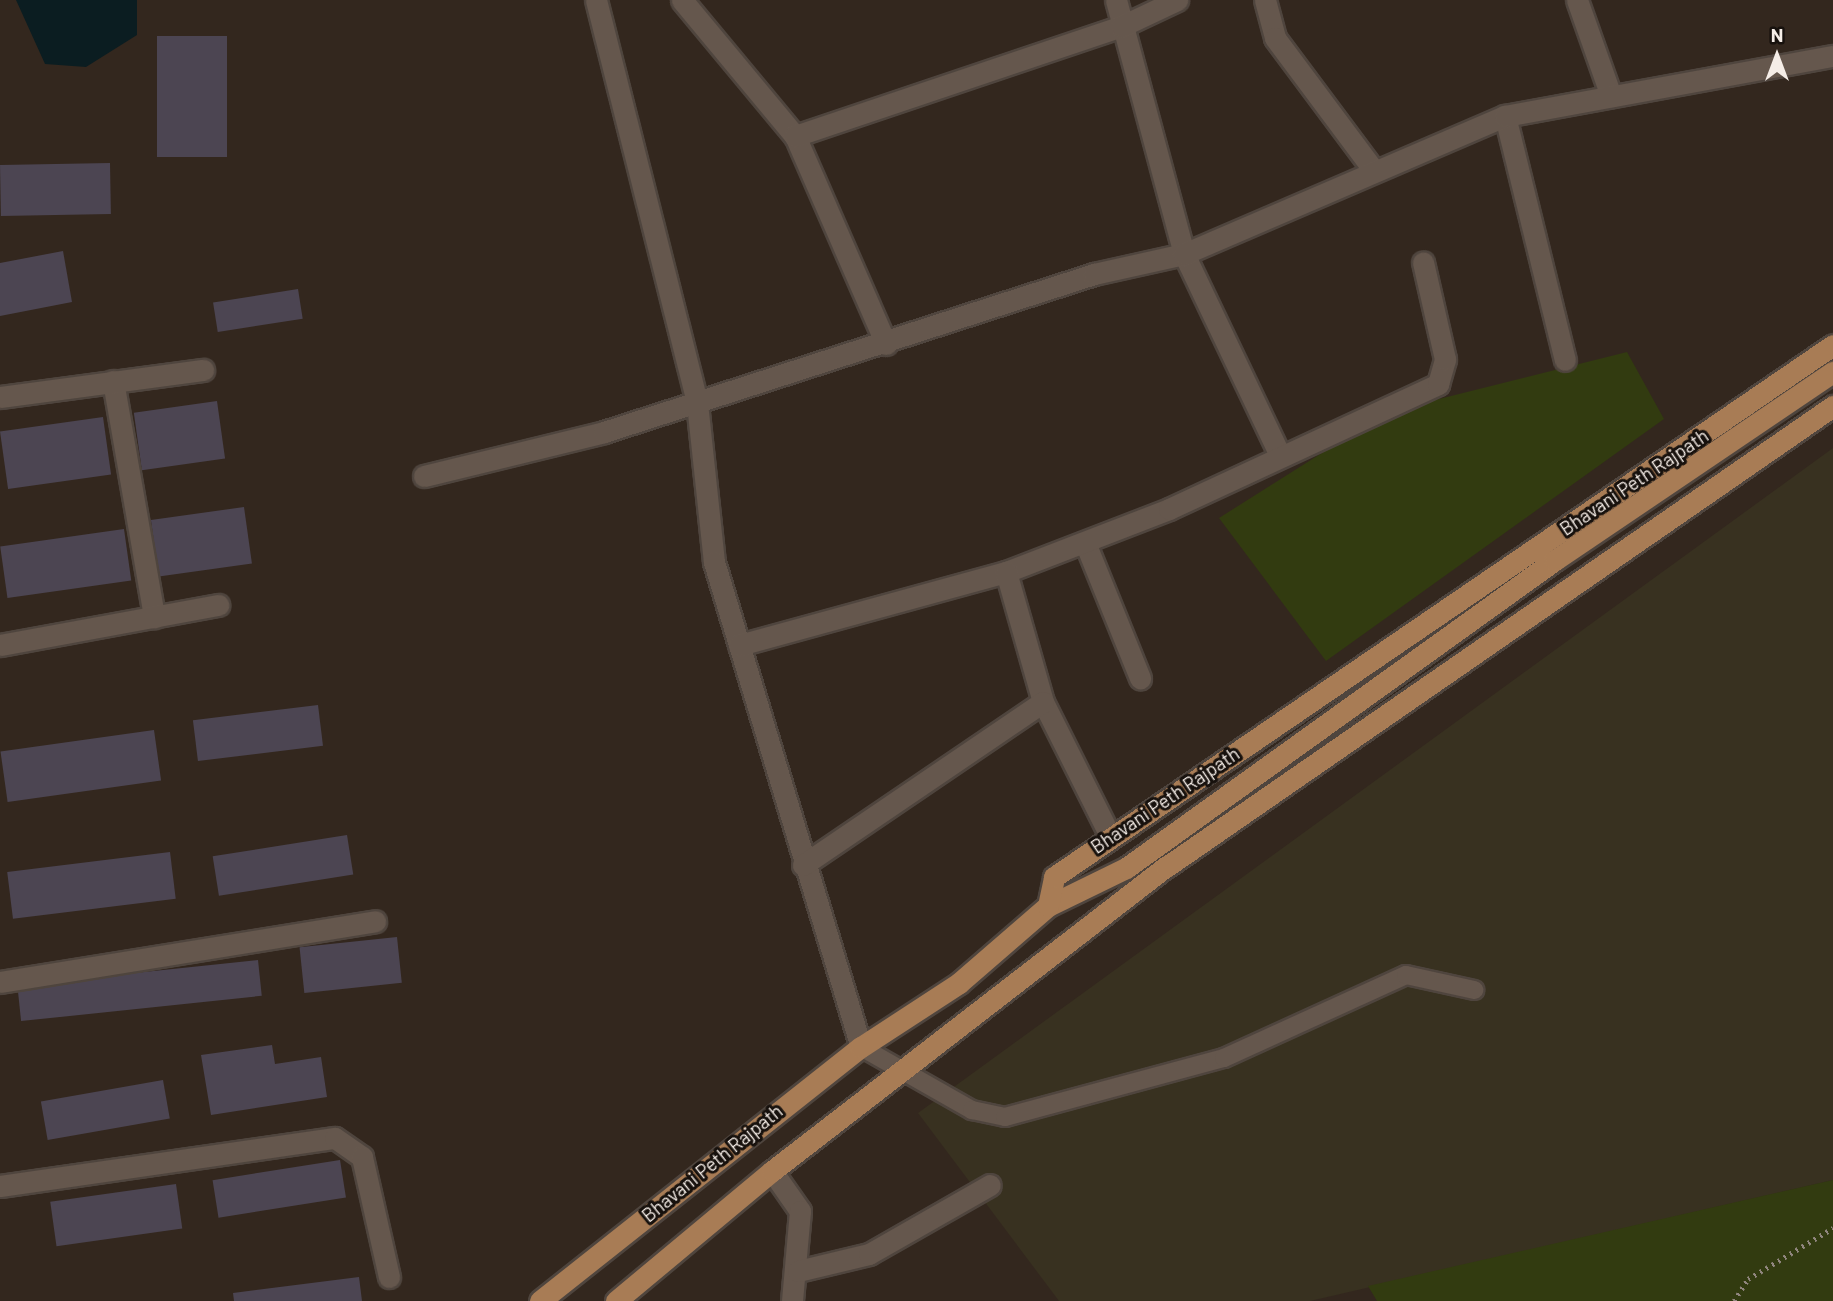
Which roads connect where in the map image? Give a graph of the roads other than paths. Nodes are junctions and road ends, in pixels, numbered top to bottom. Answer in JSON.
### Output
{"nodes":[{"id":1,"x":596,"y":0,"type":"edge"},
{"id":2,"x":682,"y":0,"type":"edge"},
{"id":3,"x":1116,"y":0,"type":"edge"},
{"id":4,"x":1177,"y":0,"type":"edge"},
{"id":5,"x":1265,"y":0,"type":"edge"},
{"id":6,"x":1577,"y":0,"type":"edge"},
{"id":7,"x":1122,"y":26,"type":"junction"},
{"id":8,"x":1833,"y":56,"type":"edge"},
{"id":9,"x":1611,"y":96,"type":"junction"},
{"id":10,"x":1505,"y":116,"type":"junction"},
{"id":11,"x":795,"y":136,"type":"junction"},
{"id":12,"x":1374,"y":171,"type":"junction"},
{"id":13,"x":1184,"y":254,"type":"junction"},
{"id":14,"x":1423,"y":262,"type":"dead end"},
{"id":15,"x":886,"y":344,"type":"junction"},
{"id":16,"x":1833,"y":345,"type":"edge"},
{"id":17,"x":1565,"y":360,"type":"dead end"},
{"id":18,"x":203,"y":370,"type":"dead end"},
{"id":19,"x":1833,"y":372,"type":"edge"},
{"id":20,"x":113,"y":380,"type":"junction"},
{"id":21,"x":0,"y":397,"type":"edge"},
{"id":22,"x":697,"y":403,"type":"junction"},
{"id":23,"x":1833,"y":406,"type":"edge"},
{"id":24,"x":1279,"y":453,"type":"junction"},
{"id":25,"x":424,"y":477,"type":"dead end"},
{"id":26,"x":1086,"y":545,"type":"junction"},
{"id":27,"x":1006,"y":572,"type":"junction"},
{"id":28,"x":218,"y":605,"type":"dead end"},
{"id":29,"x":154,"y":617,"type":"junction"},
{"id":30,"x":0,"y":645,"type":"edge"},
{"id":31,"x":739,"y":645,"type":"junction"},
{"id":32,"x":1140,"y":678,"type":"dead end"},
{"id":33,"x":1043,"y":702,"type":"junction"},
{"id":34,"x":1110,"y":836,"type":"junction"},
{"id":35,"x":803,"y":865,"type":"junction"},
{"id":36,"x":1048,"y":906,"type":"junction"},
{"id":37,"x":375,"y":921,"type":"dead end"},
{"id":38,"x":0,"y":982,"type":"edge"},
{"id":39,"x":1474,"y":990,"type":"dead end"},
{"id":40,"x":861,"y":1047,"type":"junction"},
{"id":41,"x":905,"y":1072,"type":"junction"},
{"id":42,"x":772,"y":1171,"type":"junction"},
{"id":43,"x":990,"y":1185,"type":"dead end"},
{"id":44,"x":0,"y":1186,"type":"edge"},
{"id":45,"x":798,"y":1270,"type":"junction"},
{"id":46,"x":389,"y":1277,"type":"dead end"},
{"id":47,"x":540,"y":1301,"type":"edge"},
{"id":48,"x":617,"y":1301,"type":"edge"},
{"id":49,"x":792,"y":1301,"type":"edge"}],
"edges":[{"from":1,"to":22,"type":"street"},
{"from":2,"to":11,"type":"street"},
{"from":3,"to":7,"type":"street"},
{"from":4,"to":7,"type":"street"},
{"from":5,"to":12,"type":"street"},
{"from":6,"to":9,"type":"street"},
{"from":7,"to":11,"type":"street"},
{"from":7,"to":13,"type":"street"},
{"from":8,"to":9,"type":"street"},
{"from":9,"to":10,"type":"street"},
{"from":10,"to":12,"type":"street"},
{"from":10,"to":17,"type":"street"},
{"from":11,"to":15,"type":"street"},
{"from":12,"to":13,"type":"street"},
{"from":13,"to":15,"type":"street"},
{"from":13,"to":24,"type":"street"},
{"from":14,"to":24,"type":"street"},
{"from":15,"to":22,"type":"street"},
{"from":16,"to":34,"type":"main road","name":"Bhavani Peth Rajpath"},
{"from":18,"to":20,"type":"street"},
{"from":19,"to":36,"type":"main road"},
{"from":20,"to":21,"type":"street"},
{"from":20,"to":29,"type":"street"},
{"from":22,"to":25,"type":"street"},
{"from":22,"to":31,"type":"street"},
{"from":23,"to":41,"type":"main road"},
{"from":24,"to":26,"type":"street"},
{"from":26,"to":27,"type":"street"},
{"from":26,"to":32,"type":"street"},
{"from":27,"to":31,"type":"street"},
{"from":27,"to":33,"type":"street"},
{"from":28,"to":29,"type":"street"},
{"from":29,"to":30,"type":"street"},
{"from":31,"to":35,"type":"street"},
{"from":33,"to":34,"type":"street"},
{"from":33,"to":35,"type":"street"},
{"from":34,"to":36,"type":"main road","name":"Bhavani Peth Rajpath"},
{"from":35,"to":40,"type":"street"},
{"from":36,"to":40,"type":"main road","name":"Bhavani Peth Rajpath"},
{"from":37,"to":38,"type":"street"},
{"from":39,"to":41,"type":"lane"},
{"from":40,"to":41,"type":"lane"},
{"from":40,"to":47,"type":"main road","name":"Bhavani Peth Rajpath"},
{"from":41,"to":42,"type":"main road"},
{"from":42,"to":45,"type":"street"},
{"from":42,"to":48,"type":"main road"},
{"from":43,"to":45,"type":"street"},
{"from":44,"to":46,"type":"street"},
{"from":45,"to":49,"type":"street"}]}
